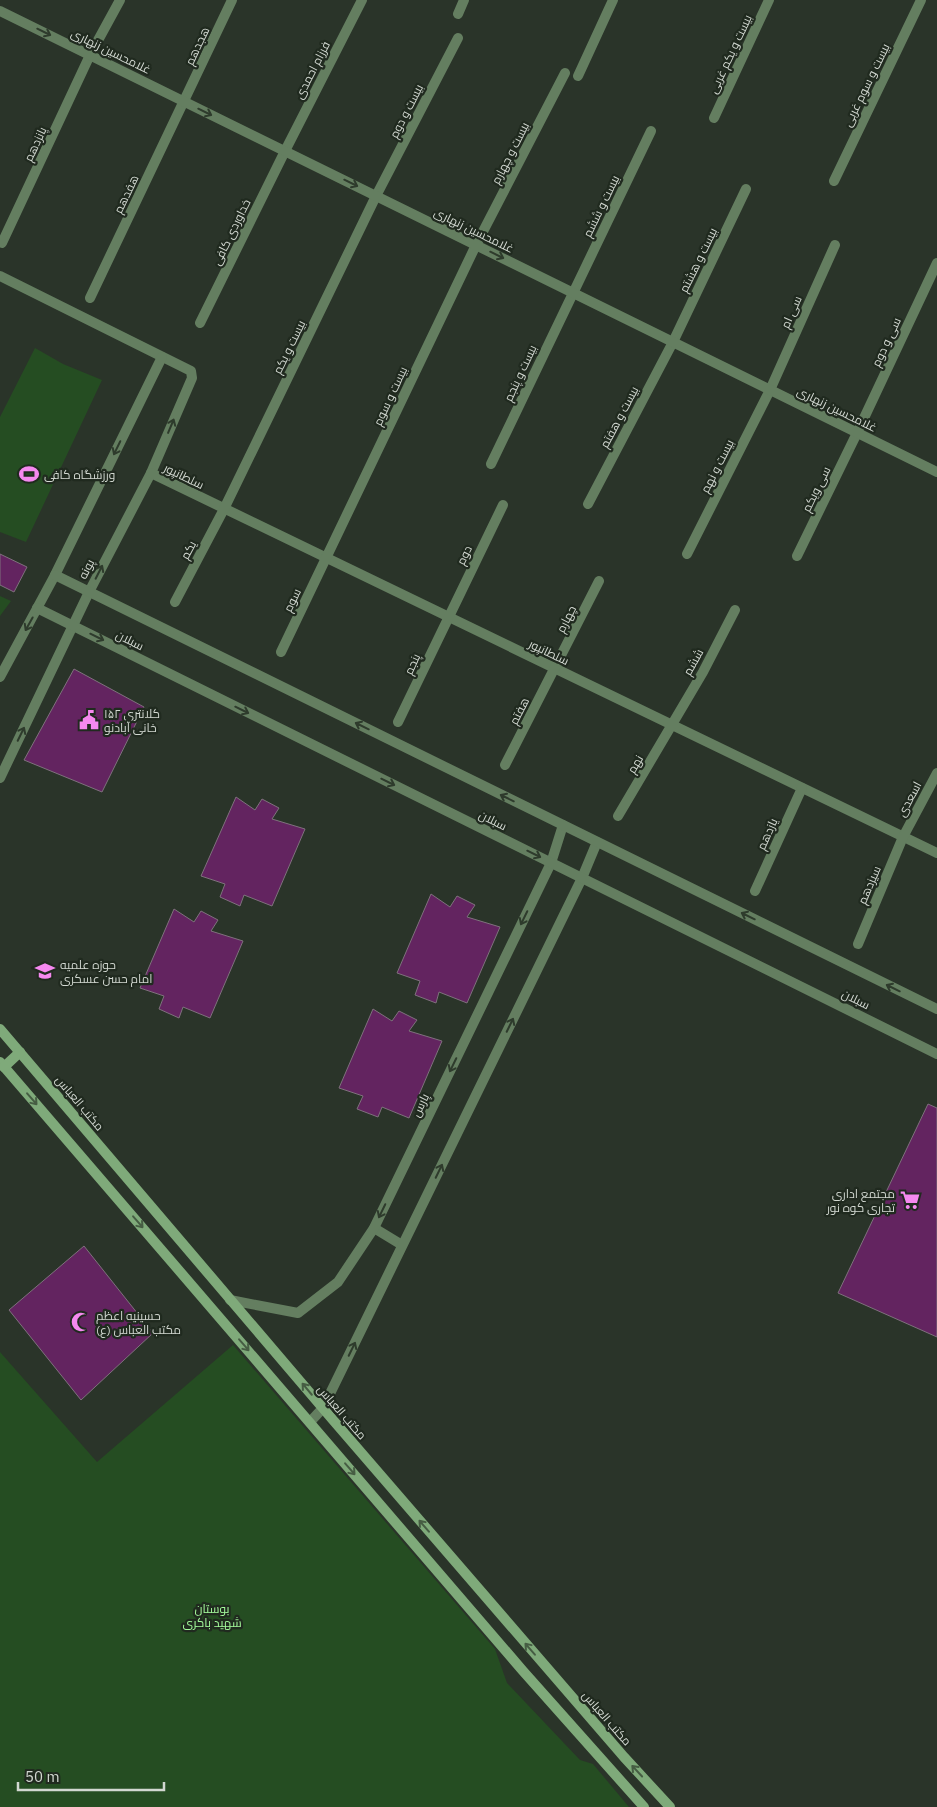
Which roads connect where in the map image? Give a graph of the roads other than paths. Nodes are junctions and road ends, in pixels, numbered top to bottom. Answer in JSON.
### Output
{"nodes":[{"id":1,"x":120,"y":0,"type":"edge"},
{"id":2,"x":232,"y":0,"type":"edge"},
{"id":3,"x":362,"y":0,"type":"edge"},
{"id":4,"x":464,"y":0,"type":"edge"},
{"id":5,"x":613,"y":0,"type":"edge"},
{"id":6,"x":769,"y":0,"type":"edge"},
{"id":7,"x":921,"y":0,"type":"edge"},
{"id":8,"x":0,"y":11,"type":"edge"},
{"id":9,"x":458,"y":14,"type":"dead end"},
{"id":10,"x":458,"y":38,"type":"dead end"},
{"id":11,"x":90,"y":55,"type":"junction"},
{"id":12,"x":566,"y":73,"type":"dead end"},
{"id":13,"x":578,"y":76,"type":"dead end"},
{"id":14,"x":185,"y":102,"type":"junction"},
{"id":15,"x":714,"y":118,"type":"dead end"},
{"id":16,"x":651,"y":131,"type":"dead end"},
{"id":17,"x":285,"y":151,"type":"junction"},
{"id":18,"x":834,"y":181,"type":"dead end"},
{"id":19,"x":746,"y":189,"type":"dead end"},
{"id":20,"x":376,"y":196,"type":"junction"},
{"id":21,"x":2,"y":243,"type":"dead end"},
{"id":22,"x":476,"y":245,"type":"junction"},
{"id":23,"x":835,"y":245,"type":"dead end"},
{"id":24,"x":937,"y":263,"type":"edge"},
{"id":25,"x":0,"y":276,"type":"edge"},
{"id":26,"x":572,"y":292,"type":"junction"},
{"id":27,"x":90,"y":298,"type":"dead end"},
{"id":28,"x":200,"y":323,"type":"dead end"},
{"id":29,"x":673,"y":342,"type":"junction"},
{"id":30,"x":162,"y":357,"type":"junction"},
{"id":31,"x":770,"y":390,"type":"junction"},
{"id":32,"x":857,"y":433,"type":"junction"},
{"id":33,"x":491,"y":464,"type":"dead end"},
{"id":34,"x":937,"y":472,"type":"edge"},
{"id":35,"x":150,"y":473,"type":"junction"},
{"id":36,"x":588,"y":504,"type":"dead end"},
{"id":37,"x":503,"y":505,"type":"dead end"},
{"id":38,"x":224,"y":509,"type":"junction"},
{"id":39,"x":688,"y":554,"type":"dead end"},
{"id":40,"x":797,"y":556,"type":"dead end"},
{"id":41,"x":327,"y":558,"type":"junction"},
{"id":42,"x":55,"y":575,"type":"junction"},
{"id":43,"x":599,"y":581,"type":"dead end"},
{"id":44,"x":89,"y":592,"type":"junction"},
{"id":45,"x":175,"y":602,"type":"dead end"},
{"id":46,"x":38,"y":608,"type":"junction"},
{"id":47,"x":735,"y":610,"type":"dead end"},
{"id":48,"x":448,"y":617,"type":"junction"},
{"id":49,"x":73,"y":626,"type":"junction"},
{"id":50,"x":280,"y":652,"type":"dead end"},
{"id":51,"x":555,"y":668,"type":"junction"},
{"id":52,"x":0,"y":677,"type":"edge"},
{"id":53,"x":398,"y":722,"type":"dead end"},
{"id":54,"x":672,"y":725,"type":"junction"},
{"id":55,"x":505,"y":765,"type":"dead end"},
{"id":56,"x":937,"y":773,"type":"edge"},
{"id":57,"x":0,"y":778,"type":"edge"},
{"id":58,"x":802,"y":788,"type":"junction"},
{"id":59,"x":618,"y":816,"type":"dead end"},
{"id":60,"x":563,"y":825,"type":"junction"},
{"id":61,"x":903,"y":837,"type":"junction"},
{"id":62,"x":597,"y":842,"type":"junction"},
{"id":63,"x":937,"y":853,"type":"edge"},
{"id":64,"x":551,"y":862,"type":"junction"},
{"id":65,"x":582,"y":878,"type":"junction"},
{"id":66,"x":755,"y":891,"type":"dead end"},
{"id":67,"x":858,"y":944,"type":"dead end"},
{"id":68,"x":937,"y":1009,"type":"edge"},
{"id":69,"x":0,"y":1029,"type":"edge"},
{"id":70,"x":20,"y":1052,"type":"junction"},
{"id":71,"x":937,"y":1054,"type":"edge"},
{"id":72,"x":2,"y":1064,"type":"edge"},
{"id":73,"x":374,"y":1228,"type":"junction"},
{"id":74,"x":402,"y":1245,"type":"junction"},
{"id":75,"x":230,"y":1300,"type":"junction"},
{"id":76,"x":323,"y":1408,"type":"junction"},
{"id":77,"x":310,"y":1422,"type":"junction"},
{"id":78,"x":644,"y":1807,"type":"edge"},
{"id":79,"x":670,"y":1807,"type":"edge"}],
"edges":[{"from":1,"to":11,"type":"street","name":"پانزدهم"},
{"from":2,"to":14,"type":"street","name":"هجدهم"},
{"from":3,"to":17,"type":"street","name":"فرزام احمدی"},
{"from":4,"to":9,"type":"street"},
{"from":5,"to":13,"type":"street"},
{"from":6,"to":15,"type":"street","name":"بیست و یکم غربی"},
{"from":7,"to":18,"type":"street","name":"بیست و سوم غربی"},
{"from":8,"to":11,"type":"street","name":"غلامحسین زنهاری","one_way":true},
{"from":10,"to":20,"type":"street","name":"بیست و دوم"},
{"from":11,"to":14,"type":"street","name":"غلامحسین زنهاری"},
{"from":11,"to":21,"type":"street","name":"پانزدهم"},
{"from":12,"to":22,"type":"street","name":"بیست و چهارم"},
{"from":14,"to":17,"type":"street","name":"غلامحسین زنهاری","one_way":true},
{"from":14,"to":27,"type":"street","name":"هفدهم"},
{"from":16,"to":26,"type":"street","name":"بیست و ششم"},
{"from":17,"to":20,"type":"street","name":"غلامحسین زنهاری","one_way":true},
{"from":17,"to":28,"type":"street","name":"خداوردی کافی"},
{"from":19,"to":29,"type":"street","name":"بیست و هشتم"},
{"from":20,"to":22,"type":"street","name":"غلامحسین زنهاری"},
{"from":20,"to":38,"type":"street","name":"بیست و یکم"},
{"from":22,"to":26,"type":"street","name":"غلامحسین زنهاری","one_way":true},
{"from":22,"to":41,"type":"street","name":"بیست و سوم"},
{"from":23,"to":31,"type":"street","name":"سی ام"},
{"from":24,"to":32,"type":"street","name":"سی و دوم"},
{"from":25,"to":30,"type":"street"},
{"from":26,"to":29,"type":"street","name":"غلامحسین زنهاری"},
{"from":26,"to":33,"type":"street","name":"بیست و پنجم"},
{"from":29,"to":31,"type":"street","name":"غلامحسین زنهاری"},
{"from":29,"to":36,"type":"street","name":"بیست و هفتم"},
{"from":35,"to":30,"type":"street","name":"پونه","one_way":true},
{"from":30,"to":42,"type":"street","name":"پونه","one_way":true},
{"from":31,"to":32,"type":"street","name":"غلامحسین زنهاری"},
{"from":31,"to":39,"type":"street","name":"بیست و نهم"},
{"from":32,"to":34,"type":"street","name":"غلامحسین زنهاری"},
{"from":32,"to":40,"type":"street","name":"سی ویکم"},
{"from":35,"to":38,"type":"street","name":"سلطانپور"},
{"from":44,"to":35,"type":"street","name":"پونه","one_way":true},
{"from":37,"to":48,"type":"street","name":"دوم"},
{"from":38,"to":41,"type":"street","name":"سلطانپور"},
{"from":38,"to":45,"type":"street","name":"یکم"},
{"from":41,"to":48,"type":"street","name":"سلطانپور"},
{"from":41,"to":50,"type":"street","name":"سوم"},
{"from":42,"to":44,"type":"street","name":"سبلان"},
{"from":42,"to":46,"type":"street","name":"پونه"},
{"from":43,"to":51,"type":"street","name":"چهارم"},
{"from":44,"to":49,"type":"street","name":"پونه"},
{"from":60,"to":44,"type":"street","name":"سبلان","one_way":true},
{"from":46,"to":49,"type":"street","name":"سبلان"},
{"from":46,"to":52,"type":"street","name":"پونه","one_way":true},
{"from":47,"to":54,"type":"street","name":"ششم"},
{"from":48,"to":51,"type":"street","name":"سلطانپور"},
{"from":48,"to":53,"type":"street","name":"پنجم"},
{"from":57,"to":49,"type":"street","name":"پونه","one_way":true},
{"from":49,"to":64,"type":"street","name":"سبلان","one_way":true},
{"from":51,"to":54,"type":"street","name":"سلطانپور"},
{"from":51,"to":55,"type":"street","name":"هفتم"},
{"from":54,"to":58,"type":"street","name":"سلطانپور"},
{"from":54,"to":59,"type":"street","name":"نهم"},
{"from":56,"to":61,"type":"street","name":"اسعدی"},
{"from":58,"to":61,"type":"street","name":"سلطانپور"},
{"from":58,"to":66,"type":"street","name":"یازدهم"},
{"from":60,"to":62,"type":"street","name":"سبلان"},
{"from":60,"to":64,"type":"street","name":"پارس"},
{"from":61,"to":63,"type":"street","name":"سلطانپور"},
{"from":61,"to":67,"type":"street","name":"سیزدهم"},
{"from":62,"to":65,"type":"street"},
{"from":68,"to":62,"type":"street","name":"سبلان","one_way":true},
{"from":64,"to":65,"type":"street","name":"سبلان"},
{"from":64,"to":73,"type":"street","name":"پارس","one_way":true},
{"from":65,"to":71,"type":"street","name":"سبلان"},
{"from":74,"to":65,"type":"street","one_way":true},
{"from":69,"to":70,"type":"main road","name":"مکتب العباس"},
{"from":70,"to":72,"type":"main road"},
{"from":70,"to":75,"type":"main road","name":"مکتب العباس"},
{"from":72,"to":77,"type":"main road","one_way":true},
{"from":73,"to":74,"type":"street"},
{"from":73,"to":75,"type":"street","name":"پارس"},
{"from":76,"to":74,"type":"street","one_way":true},
{"from":76,"to":75,"type":"main road","name":"مکتب العباس","one_way":true},
{"from":76,"to":77,"type":"street"},
{"from":79,"to":76,"type":"main road","name":"مکتب العباس","one_way":true},
{"from":77,"to":78,"type":"main road","one_way":true}]}
